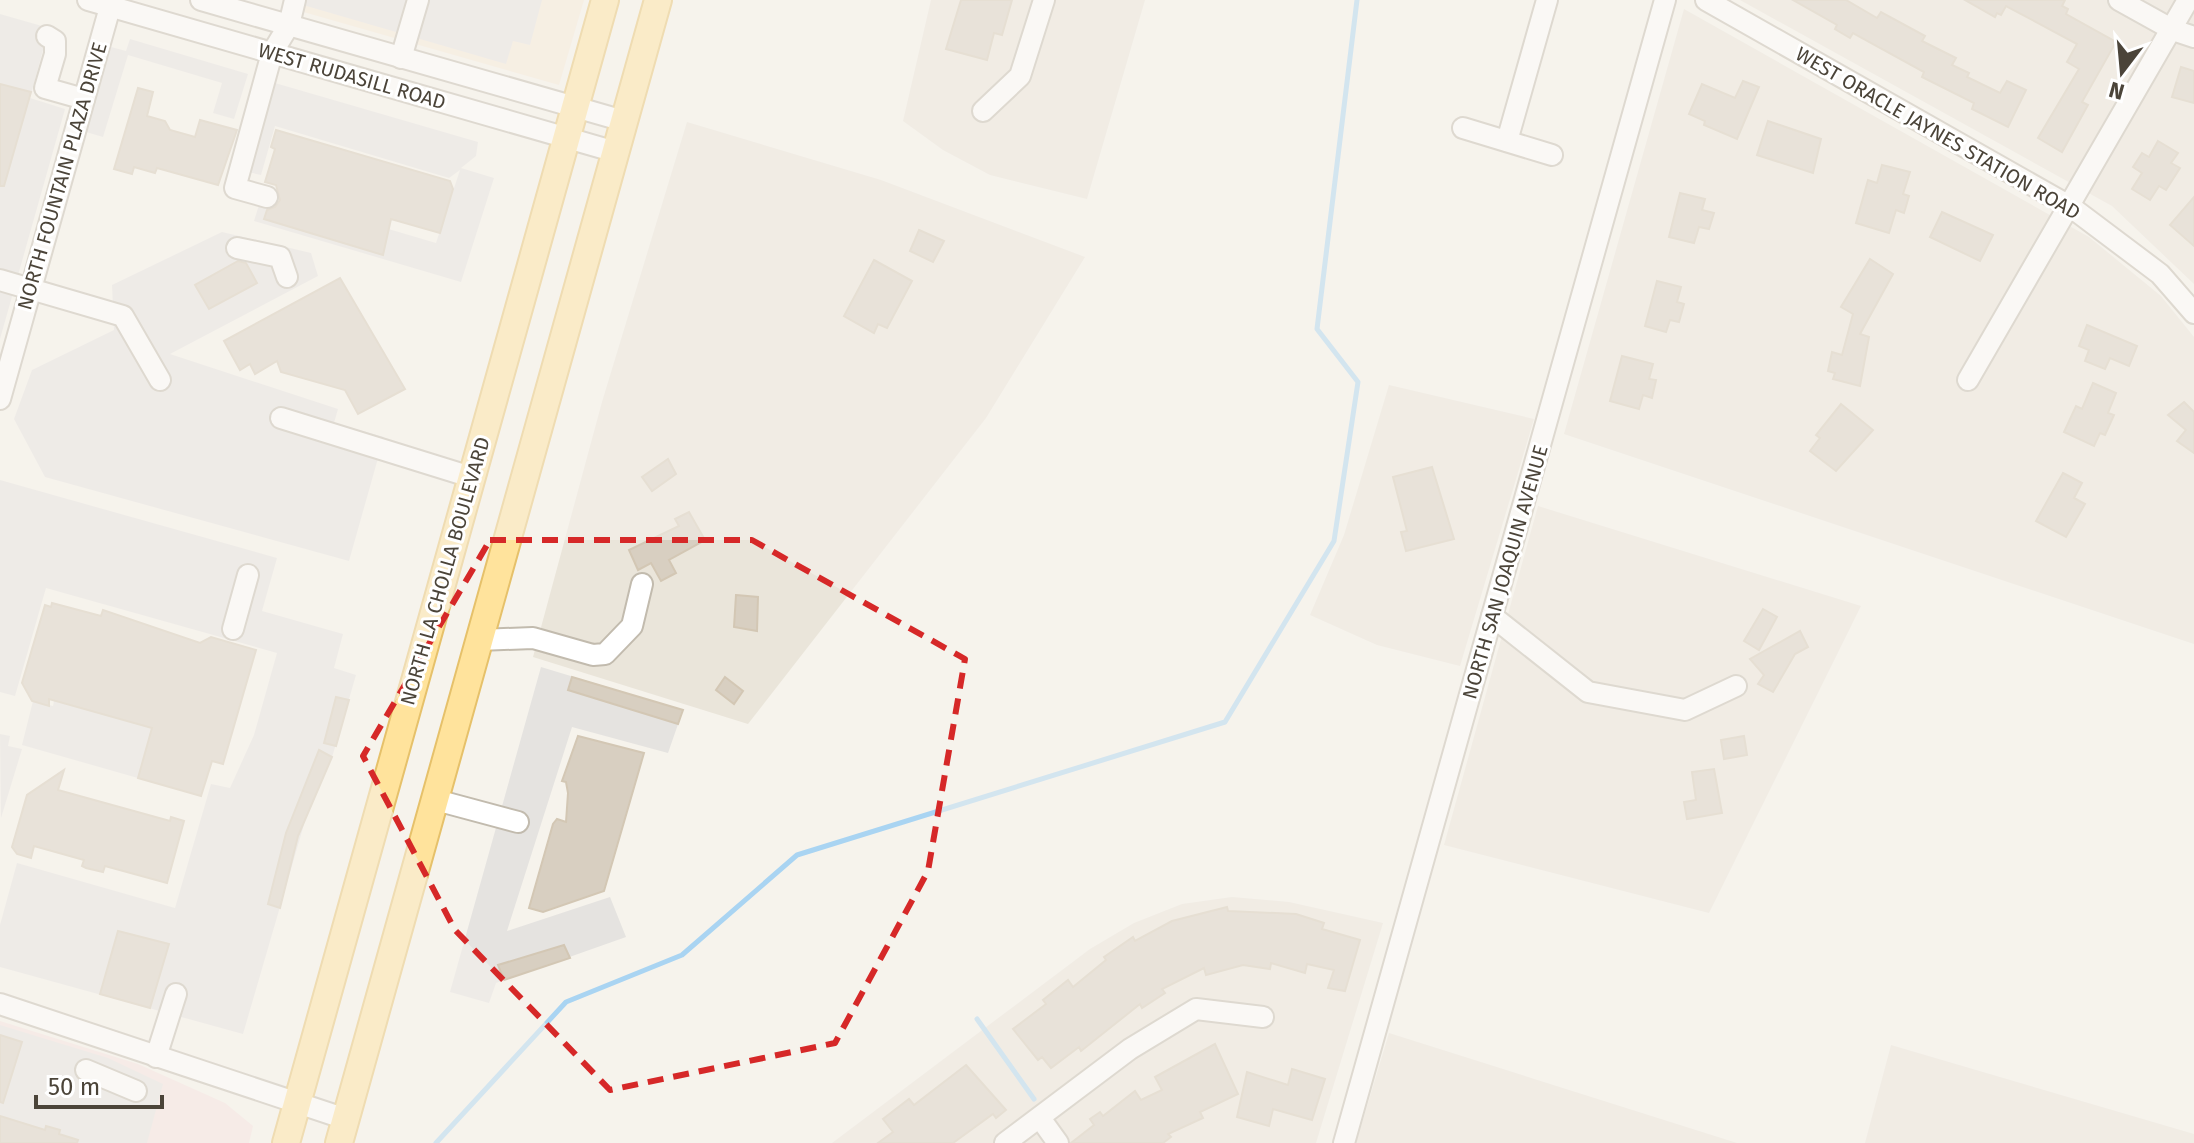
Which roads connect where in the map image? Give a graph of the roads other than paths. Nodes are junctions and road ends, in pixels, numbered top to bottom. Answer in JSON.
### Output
{"nodes":[{"id":1,"x":88,"y":0,"type":"edge"},
{"id":2,"x":201,"y":0,"type":"edge"},
{"id":3,"x":295,"y":0,"type":"edge"},
{"id":4,"x":418,"y":0,"type":"edge"},
{"id":5,"x":605,"y":0,"type":"edge"},
{"id":6,"x":658,"y":0,"type":"edge"},
{"id":7,"x":1044,"y":0,"type":"edge"},
{"id":8,"x":1547,"y":0,"type":"edge"},
{"id":9,"x":1665,"y":0,"type":"edge"},
{"id":10,"x":1706,"y":0,"type":"edge"},
{"id":11,"x":2119,"y":0,"type":"edge"},
{"id":12,"x":2188,"y":0,"type":"edge"},
{"id":13,"x":111,"y":3,"type":"edge"},
{"id":14,"x":289,"y":25,"type":"junction"},
{"id":15,"x":2173,"y":30,"type":"junction"},
{"id":16,"x":47,"y":36,"type":"dead end"},
{"id":17,"x":2194,"y":37,"type":"edge"},
{"id":18,"x":272,"y":53,"type":"junction"},
{"id":19,"x":401,"y":58,"type":"junction"},
{"id":20,"x":84,"y":99,"type":"junction"},
{"id":21,"x":575,"y":108,"type":"junction"},
{"id":22,"x":983,"y":111,"type":"dead end"},
{"id":23,"x":624,"y":121,"type":"junction"},
{"id":24,"x":1463,"y":128,"type":"dead end"},
{"id":25,"x":566,"y":138,"type":"junction"},
{"id":26,"x":1507,"y":141,"type":"junction"},
{"id":27,"x":616,"y":152,"type":"junction"},
{"id":28,"x":1552,"y":155,"type":"dead end"},
{"id":29,"x":267,"y":197,"type":"dead end"},
{"id":30,"x":2071,"y":207,"type":"junction"},
{"id":31,"x":237,"y":248,"type":"dead end"},
{"id":32,"x":287,"y":277,"type":"dead end"},
{"id":33,"x":0,"y":280,"type":"edge"},
{"id":34,"x":31,"y":289,"type":"junction"},
{"id":35,"x":2194,"y":313,"type":"edge"},
{"id":36,"x":160,"y":380,"type":"dead end"},
{"id":37,"x":1968,"y":380,"type":"dead end"},
{"id":38,"x":0,"y":399,"type":"edge"},
{"id":39,"x":281,"y":418,"type":"dead end"},
{"id":40,"x":471,"y":477,"type":"junction"},
{"id":41,"x":248,"y":575,"type":"dead end"},
{"id":42,"x":642,"y":584,"type":"dead end"},
{"id":43,"x":1492,"y":616,"type":"junction"},
{"id":44,"x":233,"y":629,"type":"dead end"},
{"id":45,"x":479,"y":640,"type":"junction"},
{"id":46,"x":1736,"y":686,"type":"dead end"},
{"id":47,"x":436,"y":800,"type":"junction"},
{"id":48,"x":518,"y":822,"type":"dead end"},
{"id":49,"x":176,"y":994,"type":"dead end"},
{"id":50,"x":0,"y":1004,"type":"edge"},
{"id":51,"x":1263,"y":1017,"type":"dead end"},
{"id":52,"x":156,"y":1057,"type":"junction"},
{"id":53,"x":86,"y":1070,"type":"dead end"},
{"id":54,"x":136,"y":1091,"type":"dead end"},
{"id":55,"x":296,"y":1104,"type":"junction"},
{"id":56,"x":1040,"y":1118,"type":"junction"},
{"id":57,"x":342,"y":1131,"type":"edge"},
{"id":58,"x":286,"y":1143,"type":"edge"},
{"id":59,"x":1005,"y":1143,"type":"edge"},
{"id":60,"x":1058,"y":1143,"type":"edge"},
{"id":61,"x":1344,"y":1143,"type":"edge"}],
"edges":[{"from":1,"to":13,"type":"street","name":"WEST RUDASILL ROAD"},
{"from":2,"to":14,"type":"street","name":"WEST RUDASILL ROAD"},
{"from":3,"to":14,"type":"street"},
{"from":4,"to":19,"type":"street"},
{"from":5,"to":21,"type":"main road","name":"NORTH LA CHOLLA BOULEVARD"},
{"from":6,"to":23,"type":"main road"},
{"from":7,"to":22,"type":"street"},
{"from":8,"to":26,"type":"street"},
{"from":9,"to":43,"type":"street","name":"NORTH SAN JOAQUIN AVENUE"},
{"from":10,"to":30,"type":"street","name":"WEST ORACLE JAYNES STATION ROAD"},
{"from":11,"to":15,"type":"street"},
{"from":12,"to":15,"type":"street"},
{"from":13,"to":18,"type":"street","name":"WEST RUDASILL ROAD"},
{"from":13,"to":20,"type":"street","name":"NORTH FOUNTAIN PLAZA DRIVE"},
{"from":14,"to":18,"type":"street"},
{"from":14,"to":19,"type":"street","name":"WEST RUDASILL ROAD"},
{"from":15,"to":17,"type":"street"},
{"from":15,"to":30,"type":"street"},
{"from":16,"to":20,"type":"street"},
{"from":18,"to":25,"type":"street","name":"WEST RUDASILL ROAD"},
{"from":18,"to":29,"type":"street"},
{"from":19,"to":21,"type":"street","name":"WEST RUDASILL ROAD"},
{"from":20,"to":34,"type":"street","name":"NORTH FOUNTAIN PLAZA DRIVE"},
{"from":21,"to":23,"type":"street","name":"WEST RUDASILL ROAD"},
{"from":21,"to":25,"type":"main road","name":"NORTH LA CHOLLA BOULEVARD"},
{"from":23,"to":27,"type":"main road"},
{"from":24,"to":26,"type":"street"},
{"from":25,"to":27,"type":"street","name":"WEST RUDASILL ROAD"},
{"from":25,"to":40,"type":"main road","name":"NORTH LA CHOLLA BOULEVARD"},
{"from":26,"to":28,"type":"street"},
{"from":27,"to":45,"type":"main road"},
{"from":30,"to":35,"type":"street","name":"WEST ORACLE JAYNES STATION ROAD"},
{"from":30,"to":37,"type":"street"},
{"from":31,"to":32,"type":"street"},
{"from":33,"to":34,"type":"street"},
{"from":34,"to":36,"type":"street"},
{"from":34,"to":38,"type":"street","name":"NORTH FOUNTAIN PLAZA DRIVE"},
{"from":39,"to":40,"type":"street"},
{"from":40,"to":55,"type":"main road","name":"NORTH LA CHOLLA BOULEVARD"},
{"from":41,"to":44,"type":"street"},
{"from":42,"to":45,"type":"street"},
{"from":43,"to":46,"type":"street"},
{"from":43,"to":61,"type":"street","name":"NORTH SAN JOAQUIN AVENUE"},
{"from":45,"to":47,"type":"main road"},
{"from":47,"to":48,"type":"street"},
{"from":47,"to":57,"type":"main road"},
{"from":49,"to":52,"type":"street"},
{"from":50,"to":52,"type":"street"},
{"from":51,"to":56,"type":"street"},
{"from":52,"to":55,"type":"street"},
{"from":53,"to":54,"type":"street"},
{"from":55,"to":57,"type":"street"},
{"from":55,"to":58,"type":"main road","name":"NORTH LA CHOLLA BOULEVARD"},
{"from":56,"to":59,"type":"street"},
{"from":56,"to":60,"type":"street"}]}
